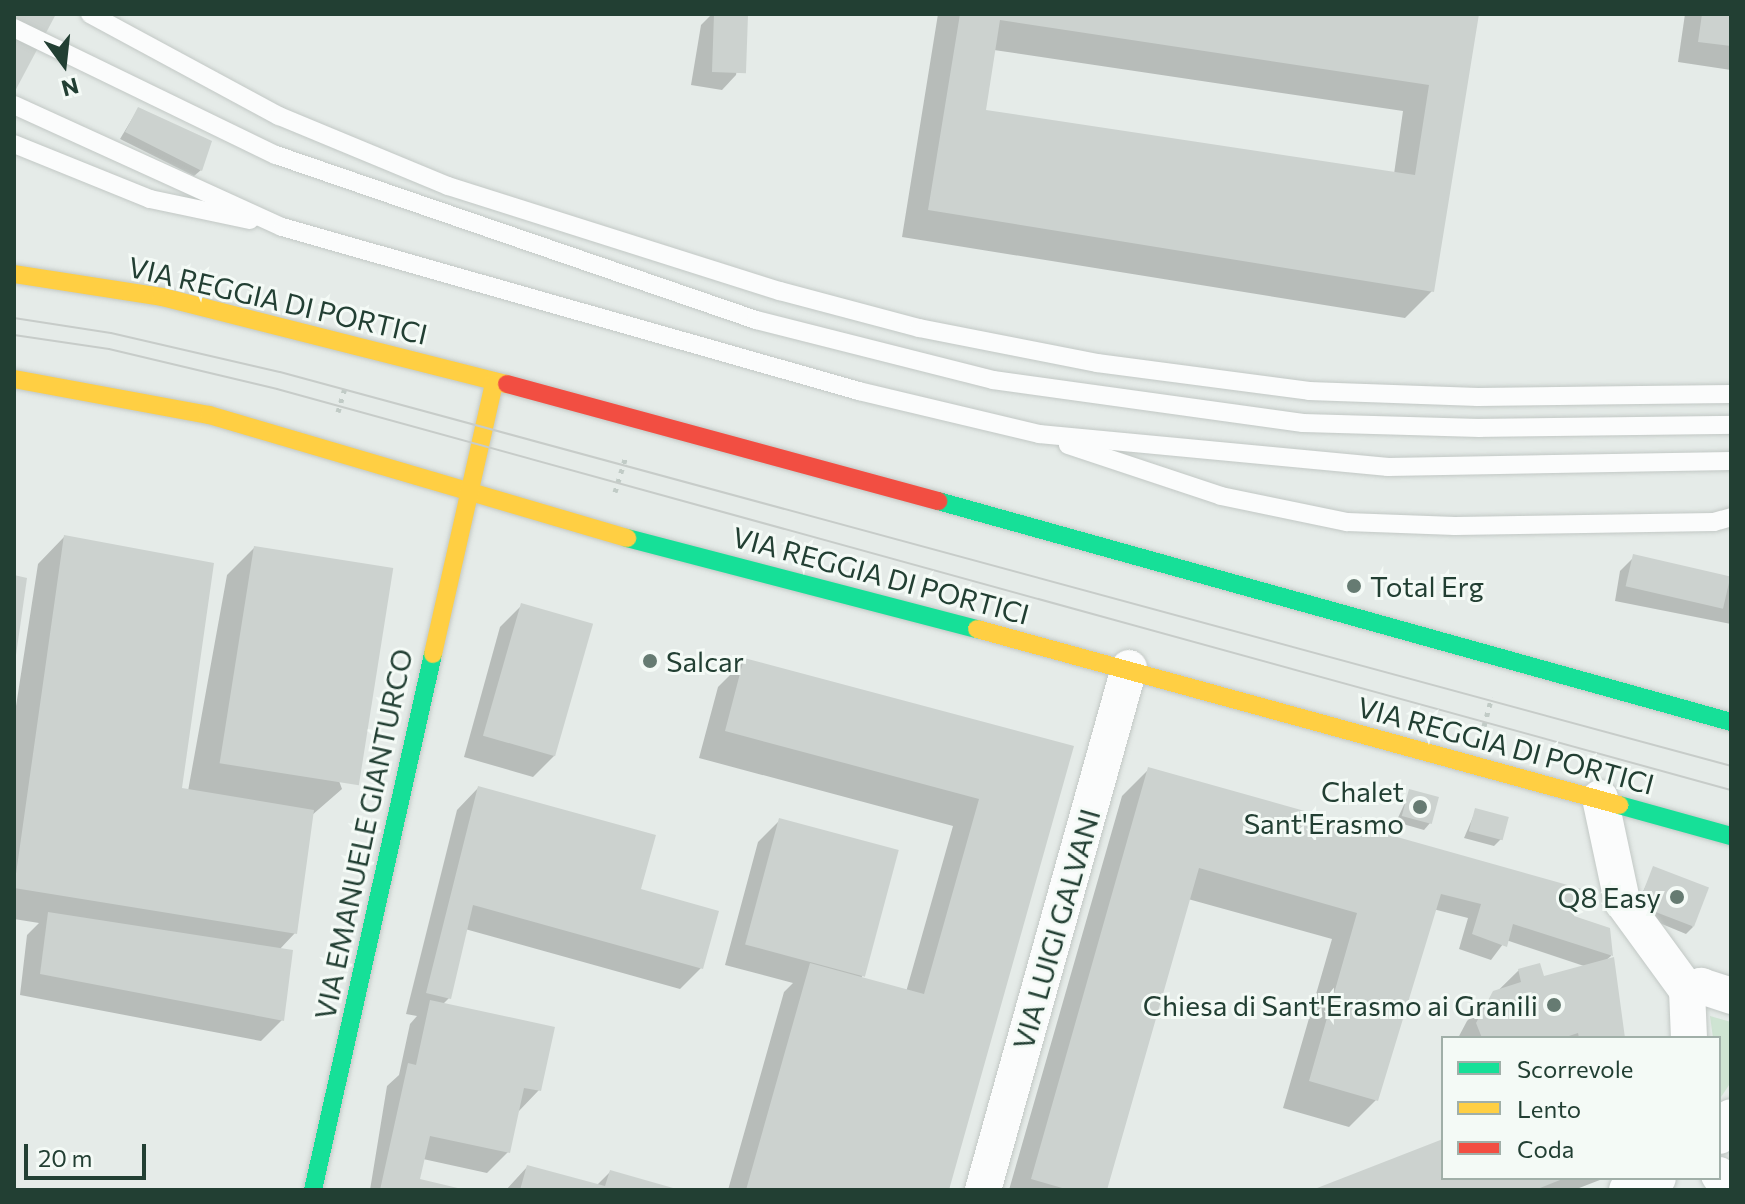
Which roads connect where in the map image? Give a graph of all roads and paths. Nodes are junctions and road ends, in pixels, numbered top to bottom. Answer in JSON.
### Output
{"nodes":[{"id":1,"x":90,"y":14,"type":"edge"},
{"id":2,"x":14,"y":28,"type":"edge"},
{"id":3,"x":14,"y":105,"type":"edge"},
{"id":4,"x":14,"y":144,"type":"edge"},
{"id":5,"x":282,"y":227,"type":"junction"},
{"id":6,"x":14,"y":274,"type":"edge"},
{"id":7,"x":358,"y":345,"type":"junction"},
{"id":8,"x":14,"y":379,"type":"edge"},
{"id":9,"x":494,"y":383,"type":"junction"},
{"id":10,"x":1731,"y":394,"type":"edge"},
{"id":11,"x":637,"y":417,"type":"junction"},
{"id":12,"x":1731,"y":425,"type":"edge"},
{"id":13,"x":1039,"y":434,"type":"junction"},
{"id":14,"x":327,"y":448,"type":"junction"},
{"id":15,"x":1731,"y":461,"type":"edge"},
{"id":16,"x":467,"y":489,"type":"junction"},
{"id":17,"x":1731,"y":517,"type":"edge"},
{"id":18,"x":604,"y":532,"type":"junction"},
{"id":19,"x":1502,"y":658,"type":"junction"},
{"id":20,"x":1129,"y":668,"type":"junction"},
{"id":21,"x":1731,"y":722,"type":"edge"},
{"id":22,"x":1474,"y":768,"type":"junction"},
{"id":23,"x":1600,"y":798,"type":"junction"},
{"id":24,"x":1731,"y":836,"type":"edge"},
{"id":25,"x":1687,"y":990,"type":"junction"},
{"id":26,"x":1731,"y":996,"type":"edge"},
{"id":27,"x":1689,"y":1036,"type":"edge"},
{"id":28,"x":313,"y":1190,"type":"edge"},
{"id":29,"x":983,"y":1190,"type":"edge"}],
"edges":[{"from":1,"to":10,"type":"lane"},
{"from":2,"to":12,"type":"lane"},
{"from":3,"to":5,"type":"lane"},
{"from":4,"to":5,"type":"lane"},
{"from":5,"to":13,"type":"lane"},
{"from":6,"to":7,"type":"main road","name":"VIA REGGIA DI PORTICI"},
{"from":7,"to":9,"type":"main road","name":"VIA REGGIA DI PORTICI"},
{"from":7,"to":14,"type":"path"},
{"from":8,"to":14,"type":"main road","name":"VIA REGGIA DI PORTICI"},
{"from":9,"to":11,"type":"main road","name":"VIA REGGIA DI PORTICI"},
{"from":9,"to":16,"type":"main road","name":"VIA EMANUELE GIANTURCO"},
{"from":11,"to":18,"type":"path"},
{"from":11,"to":19,"type":"main road","name":"VIA REGGIA DI PORTICI"},
{"from":13,"to":15,"type":"lane"},
{"from":13,"to":17,"type":"lane"},
{"from":14,"to":16,"type":"main road","name":"VIA REGGIA DI PORTICI"},
{"from":16,"to":18,"type":"main road","name":"VIA REGGIA DI PORTICI"},
{"from":16,"to":28,"type":"main road","name":"VIA EMANUELE GIANTURCO"},
{"from":18,"to":20,"type":"main road","name":"VIA REGGIA DI PORTICI"},
{"from":19,"to":21,"type":"main road","name":"VIA REGGIA DI PORTICI"},
{"from":19,"to":22,"type":"path"},
{"from":20,"to":22,"type":"main road","name":"VIA REGGIA DI PORTICI"},
{"from":20,"to":29,"type":"street","name":"VIA LUIGI GALVANI"},
{"from":22,"to":23,"type":"main road","name":"VIA REGGIA DI PORTICI"},
{"from":23,"to":24,"type":"main road","name":"VIA REGGIA DI PORTICI"},
{"from":23,"to":25,"type":"street"},
{"from":25,"to":26,"type":"street"},
{"from":25,"to":27,"type":"street"}]}
